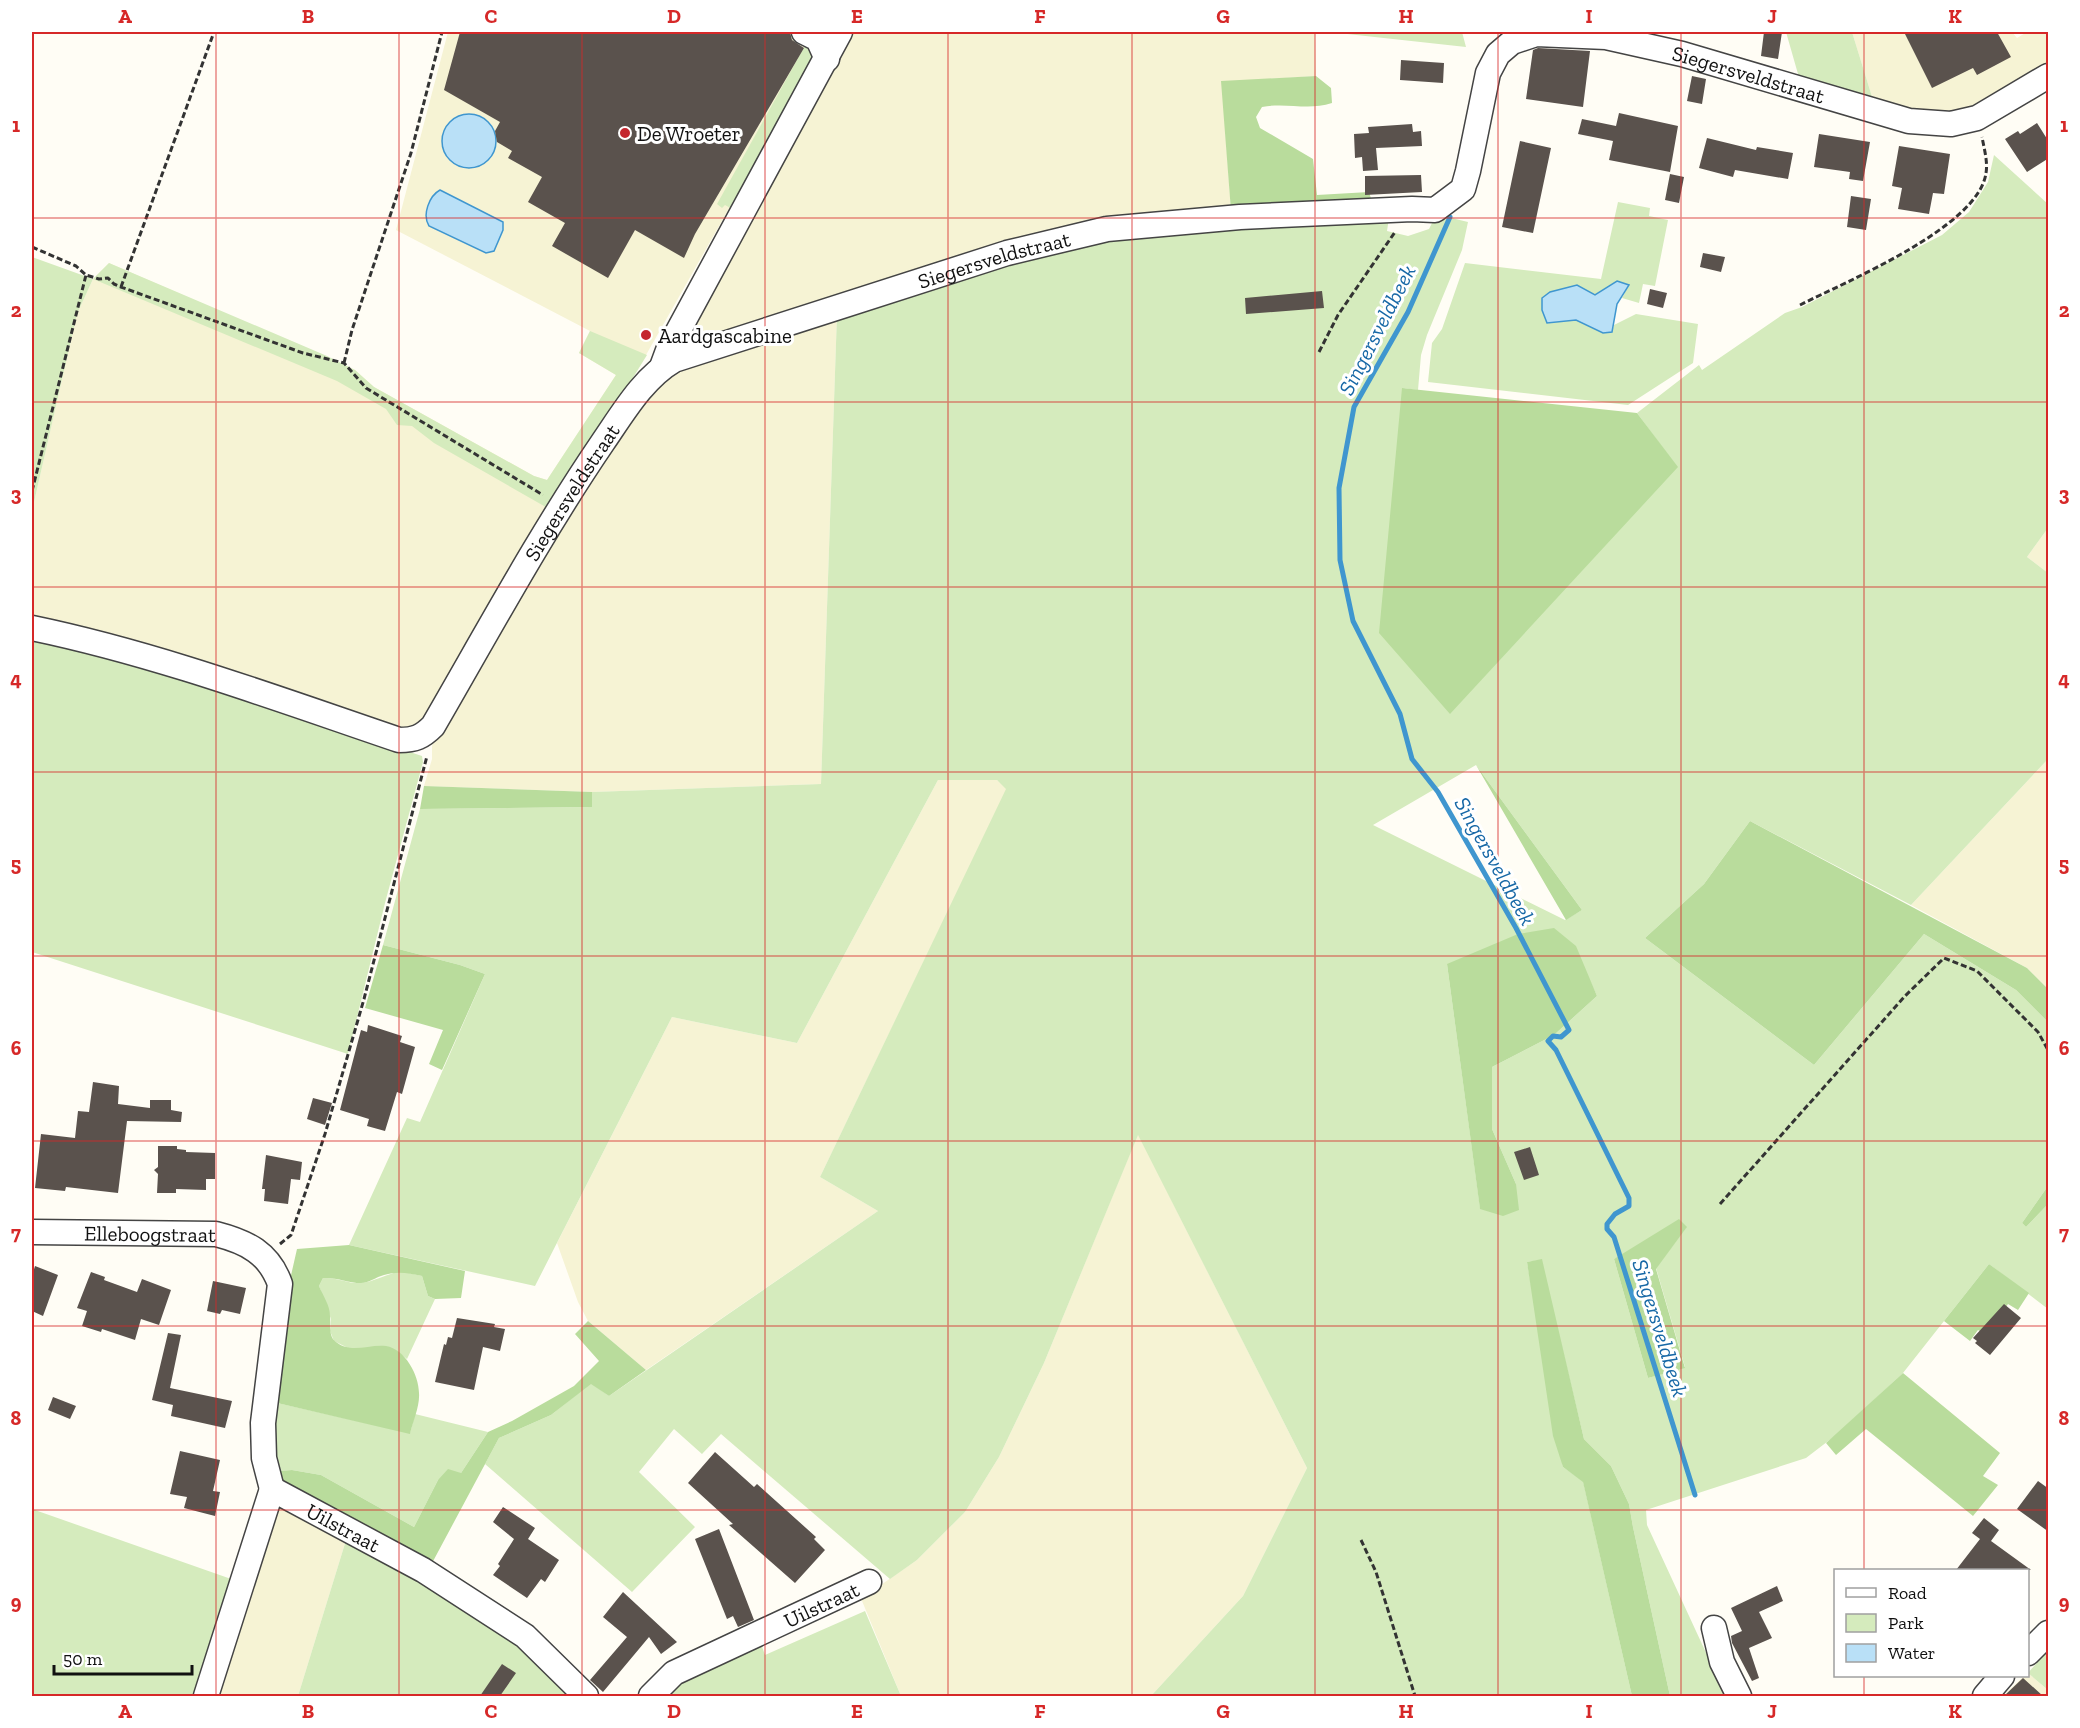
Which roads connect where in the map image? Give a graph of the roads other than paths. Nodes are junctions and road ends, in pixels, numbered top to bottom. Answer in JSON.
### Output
{"nodes":[{"id":1,"x":804,"y":32,"type":"edge"},
{"id":2,"x":840,"y":32,"type":"edge"},
{"id":3,"x":827,"y":59,"type":"junction"},
{"id":4,"x":2049,"y":76,"type":"edge"},
{"id":5,"x":662,"y":367,"type":"junction"},
{"id":6,"x":32,"y":628,"type":"edge"},
{"id":7,"x":32,"y":1232,"type":"edge"},
{"id":8,"x":272,"y":1489,"type":"junction"},
{"id":9,"x":869,"y":1582,"type":"dead end"},
{"id":10,"x":1714,"y":1628,"type":"dead end"},
{"id":11,"x":2049,"y":1633,"type":"edge"},
{"id":12,"x":2029,"y":1652,"type":"edge"},
{"id":13,"x":2001,"y":1677,"type":"edge"},
{"id":14,"x":206,"y":1696,"type":"edge"},
{"id":15,"x":586,"y":1696,"type":"edge"},
{"id":16,"x":651,"y":1696,"type":"edge"},
{"id":17,"x":1738,"y":1696,"type":"edge"},
{"id":18,"x":1985,"y":1696,"type":"edge"}],
"edges":[{"from":1,"to":3,"type":"street"},
{"from":2,"to":3,"type":"street"},
{"from":3,"to":5,"type":"street"},
{"from":4,"to":5,"type":"street","name":"Siegersveldstraat"},
{"from":5,"to":6,"type":"street","name":"Siegersveldstraat"},
{"from":7,"to":8,"type":"street","name":"Elleboogstraat"},
{"from":8,"to":14,"type":"street"},
{"from":8,"to":15,"type":"street","name":"Uilstraat"},
{"from":9,"to":16,"type":"street","name":"Uilstraat"},
{"from":10,"to":17,"type":"street"},
{"from":11,"to":12,"type":"street"},
{"from":13,"to":18,"type":"street"}]}
